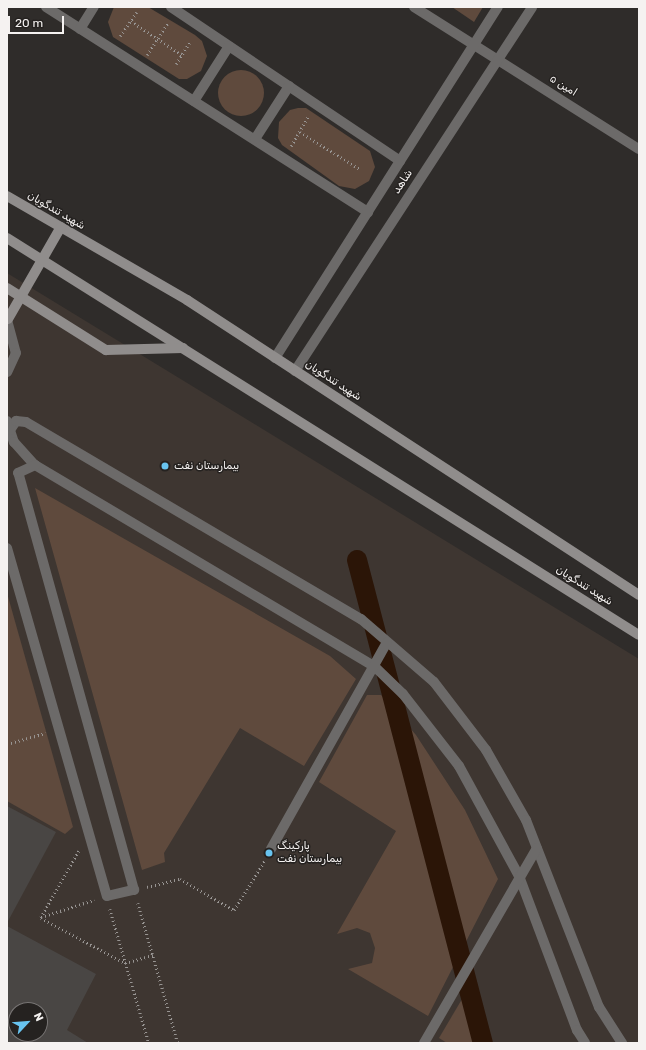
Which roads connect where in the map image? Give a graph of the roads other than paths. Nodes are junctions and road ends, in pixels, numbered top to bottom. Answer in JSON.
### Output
{"nodes":[{"id":1,"x":46,"y":7,"type":"edge"},
{"id":2,"x":94,"y":7,"type":"edge"},
{"id":3,"x":414,"y":7,"type":"edge"},
{"id":4,"x":498,"y":7,"type":"edge"},
{"id":5,"x":532,"y":7,"type":"edge"},
{"id":6,"x":174,"y":9,"type":"edge"},
{"id":7,"x":80,"y":29,"type":"junction"},
{"id":8,"x":474,"y":44,"type":"junction"},
{"id":9,"x":229,"y":46,"type":"junction"},
{"id":10,"x":497,"y":59,"type":"junction"},
{"id":11,"x":289,"y":86,"type":"junction"},
{"id":12,"x":194,"y":101,"type":"junction"},
{"id":13,"x":255,"y":139,"type":"junction"},
{"id":14,"x":639,"y":149,"type":"edge"},
{"id":15,"x":400,"y":161,"type":"junction"},
{"id":16,"x":7,"y":196,"type":"edge"},
{"id":17,"x":368,"y":212,"type":"junction"},
{"id":18,"x":60,"y":227,"type":"junction"},
{"id":19,"x":7,"y":238,"type":"edge"},
{"id":20,"x":42,"y":260,"type":"junction"},
{"id":21,"x":7,"y":288,"type":"edge"},
{"id":22,"x":19,"y":296,"type":"junction"},
{"id":23,"x":7,"y":319,"type":"edge"},
{"id":24,"x":7,"y":345,"type":"edge"},
{"id":25,"x":183,"y":348,"type":"junction"},
{"id":26,"x":16,"y":353,"type":"junction"},
{"id":27,"x":275,"y":358,"type":"junction"},
{"id":28,"x":295,"y":371,"type":"junction"},
{"id":29,"x":7,"y":372,"type":"edge"},
{"id":30,"x":8,"y":426,"type":"edge"},
{"id":31,"x":35,"y":465,"type":"junction"},
{"id":32,"x":7,"y":548,"type":"edge"},
{"id":33,"x":639,"y":595,"type":"edge"},
{"id":34,"x":639,"y":635,"type":"edge"},
{"id":35,"x":387,"y":642,"type":"junction"},
{"id":36,"x":374,"y":666,"type":"junction"},
{"id":37,"x":537,"y":848,"type":"junction"},
{"id":38,"x":272,"y":849,"type":"road end"},
{"id":39,"x":519,"y":876,"type":"junction"},
{"id":40,"x":424,"y":1043,"type":"edge"},
{"id":41,"x":585,"y":1043,"type":"edge"},
{"id":42,"x":622,"y":1043,"type":"edge"}],
"edges":[{"from":1,"to":7,"type":"street"},
{"from":2,"to":7,"type":"street"},
{"from":3,"to":8,"type":"street","name":"امین ۵"},
{"from":4,"to":8,"type":"street","name":"شاهد"},
{"from":5,"to":10,"type":"street","name":"شاهد"},
{"from":6,"to":9,"type":"street"},
{"from":7,"to":12,"type":"street"},
{"from":8,"to":10,"type":"street","name":"امین ۵"},
{"from":8,"to":15,"type":"street","name":"شاهد"},
{"from":9,"to":11,"type":"street"},
{"from":9,"to":12,"type":"street"},
{"from":10,"to":14,"type":"street","name":"امین ۵"},
{"from":10,"to":28,"type":"street","name":"شاهد"},
{"from":11,"to":13,"type":"street"},
{"from":11,"to":15,"type":"street"},
{"from":12,"to":13,"type":"street"},
{"from":13,"to":17,"type":"street"},
{"from":15,"to":17,"type":"street","name":"شاهد"},
{"from":16,"to":18,"type":"main road","name":"شهید تندگویان"},
{"from":17,"to":27,"type":"street","name":"شاهد"},
{"from":18,"to":20,"type":"main road"},
{"from":18,"to":27,"type":"main road","name":"شهید تندگویان"},
{"from":19,"to":20,"type":"main road","name":"شهید تندگویان"},
{"from":20,"to":22,"type":"main road"},
{"from":20,"to":25,"type":"main road","name":"شهید تندگویان"},
{"from":21,"to":22,"type":"main road"},
{"from":22,"to":23,"type":"main road"},
{"from":22,"to":25,"type":"main road"},
{"from":23,"to":26,"type":"street"},
{"from":24,"to":26,"type":"street"},
{"from":25,"to":34,"type":"main road","name":"شهید تندگویان"},
{"from":26,"to":29,"type":"street"},
{"from":27,"to":28,"type":"main road","name":"شهید تندگویان"},
{"from":28,"to":33,"type":"main road","name":"شهید تندگویان"},
{"from":30,"to":31,"type":"street"},
{"from":30,"to":35,"type":"street"},
{"from":31,"to":32,"type":"street"},
{"from":31,"to":36,"type":"street"},
{"from":35,"to":36,"type":"street"},
{"from":35,"to":37,"type":"street"},
{"from":36,"to":38,"type":"street"},
{"from":36,"to":39,"type":"street"},
{"from":37,"to":39,"type":"street"},
{"from":37,"to":42,"type":"street"},
{"from":39,"to":40,"type":"street"},
{"from":39,"to":41,"type":"street"}]}
